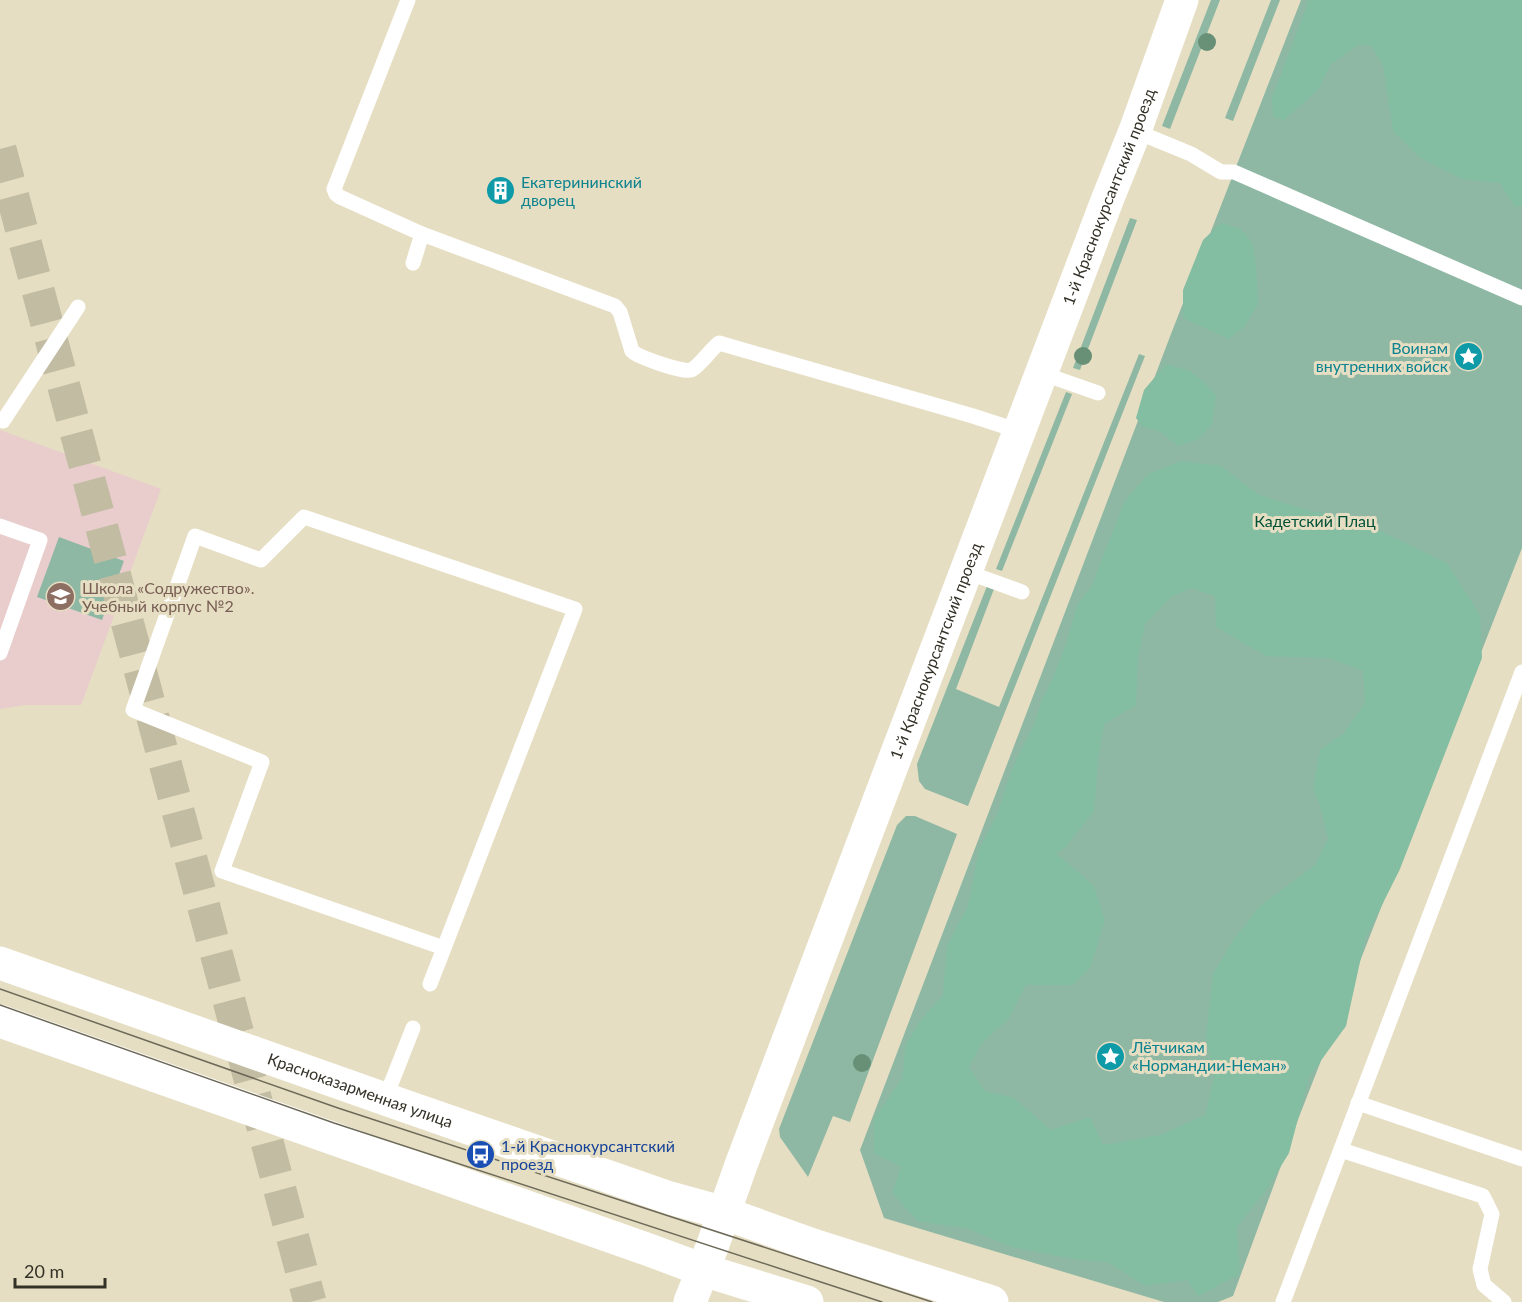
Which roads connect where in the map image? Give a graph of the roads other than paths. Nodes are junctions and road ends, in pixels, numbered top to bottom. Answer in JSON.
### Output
{"nodes":[{"id":1,"x":408,"y":0,"type":"edge"},
{"id":2,"x":1182,"y":0,"type":"edge"},
{"id":3,"x":1135,"y":130,"type":"junction"},
{"id":4,"x":422,"y":234,"type":"junction"},
{"id":5,"x":413,"y":263,"type":"dead end"},
{"id":6,"x":1522,"y":298,"type":"edge"},
{"id":7,"x":78,"y":307,"type":"dead end"},
{"id":8,"x":1041,"y":373,"type":"junction"},
{"id":9,"x":1098,"y":393,"type":"dead end"},
{"id":10,"x":0,"y":420,"type":"edge"},
{"id":11,"x":1020,"y":431,"type":"junction"},
{"id":12,"x":0,"y":526,"type":"edge"},
{"id":13,"x":967,"y":572,"type":"junction"},
{"id":14,"x":1022,"y":592,"type":"dead end"},
{"id":15,"x":0,"y":653,"type":"edge"},
{"id":16,"x":1522,"y":672,"type":"edge"},
{"id":17,"x":444,"y":948,"type":"junction"},
{"id":18,"x":0,"y":963,"type":"edge"},
{"id":19,"x":430,"y":984,"type":"dead end"},
{"id":20,"x":0,"y":1021,"type":"edge"},
{"id":21,"x":413,"y":1028,"type":"dead end"},
{"id":22,"x":385,"y":1100,"type":"junction"},
{"id":23,"x":1358,"y":1103,"type":"junction"},
{"id":24,"x":1341,"y":1150,"type":"junction"},
{"id":25,"x":1522,"y":1159,"type":"edge"},
{"id":26,"x":724,"y":1213,"type":"junction"},
{"id":27,"x":703,"y":1270,"type":"junction"},
{"id":28,"x":690,"y":1302,"type":"edge"},
{"id":29,"x":807,"y":1302,"type":"edge"},
{"id":30,"x":992,"y":1302,"type":"edge"},
{"id":31,"x":1283,"y":1302,"type":"edge"},
{"id":32,"x":1504,"y":1302,"type":"edge"}],
"edges":[{"from":1,"to":4,"type":"lane"},
{"from":2,"to":3,"type":"main road","name":"1-й Краснокурсантский проезд"},
{"from":3,"to":6,"type":"lane"},
{"from":3,"to":8,"type":"main road","name":"1-й Краснокурсантский проезд"},
{"from":4,"to":5,"type":"lane"},
{"from":4,"to":11,"type":"lane"},
{"from":7,"to":10,"type":"lane"},
{"from":8,"to":9,"type":"lane"},
{"from":8,"to":11,"type":"main road","name":"1-й Краснокурсантский проезд"},
{"from":11,"to":13,"type":"main road","name":"1-й Краснокурсантский проезд"},
{"from":12,"to":15,"type":"lane"},
{"from":13,"to":14,"type":"lane"},
{"from":13,"to":26,"type":"main road","name":"1-й Краснокурсантский проезд"},
{"from":16,"to":23,"type":"lane"},
{"from":17,"to":17,"type":"lane"},
{"from":17,"to":19,"type":"lane"},
{"from":18,"to":22,"type":"main road","name":"Красноказарменная улица"},
{"from":20,"to":27,"type":"main road"},
{"from":21,"to":22,"type":"lane"},
{"from":22,"to":26,"type":"main road","name":"Красноказарменная улица"},
{"from":23,"to":24,"type":"lane"},
{"from":23,"to":25,"type":"lane"},
{"from":24,"to":31,"type":"lane"},
{"from":24,"to":32,"type":"lane"},
{"from":26,"to":27,"type":"main road","name":"1-й Краснокурсантский проезд"},
{"from":26,"to":30,"type":"main road","name":"Красноказарменная улица"},
{"from":27,"to":28,"type":"main road","name":"1-й Краснокурсантский проезд"},
{"from":27,"to":29,"type":"main road"}]}
